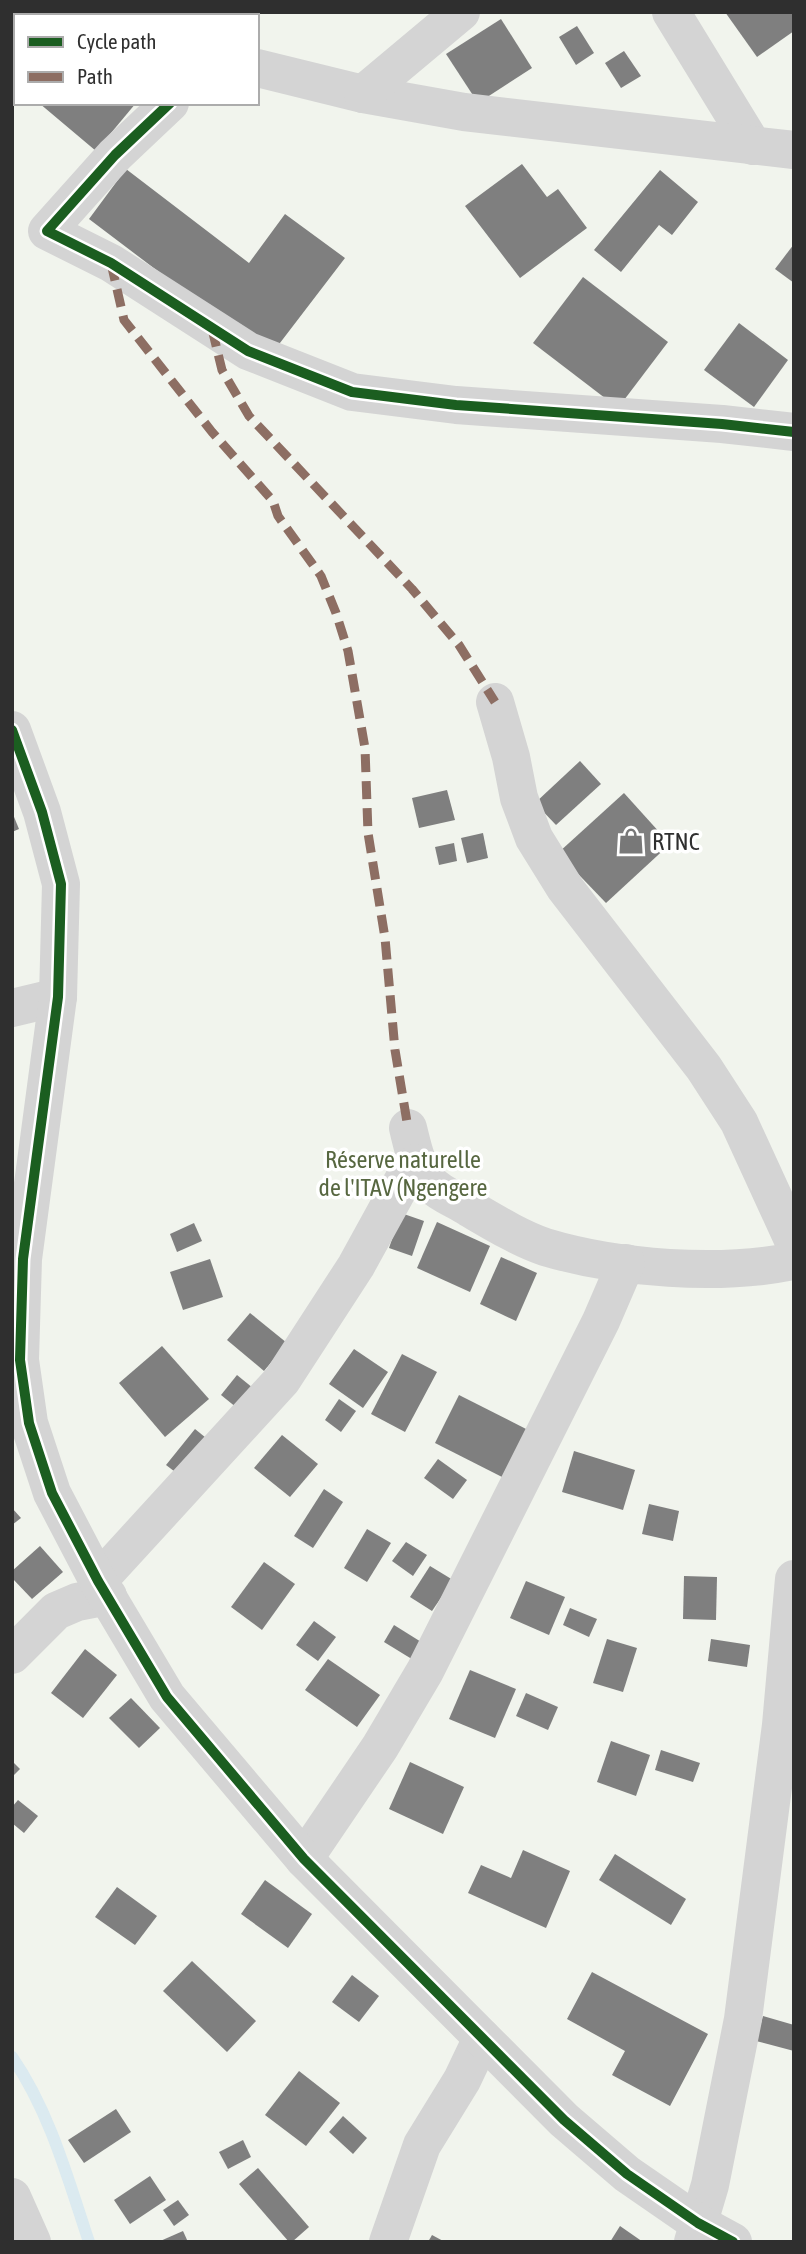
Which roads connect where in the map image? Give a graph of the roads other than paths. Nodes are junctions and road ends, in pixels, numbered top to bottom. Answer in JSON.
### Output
{"nodes":[{"id":1,"x":461,"y":12,"type":"edge"},
{"id":2,"x":671,"y":12,"type":"edge"},
{"id":3,"x":259,"y":68,"type":"edge"},
{"id":4,"x":363,"y":94,"type":"junction"},
{"id":5,"x":168,"y":105,"type":"edge"},
{"id":6,"x":780,"y":145,"type":"edge"},
{"id":7,"x":794,"y":432,"type":"edge"},
{"id":8,"x":495,"y":702,"type":"dead end"},
{"id":9,"x":12,"y":730,"type":"edge"},
{"id":10,"x":58,"y":998,"type":"junction"},
{"id":11,"x":12,"y":1009,"type":"edge"},
{"id":12,"x":793,"y":1259,"type":"edge"},
{"id":13,"x":626,"y":1263,"type":"junction"},
{"id":14,"x":17,"y":1309,"type":"edge"},
{"id":15,"x":794,"y":1579,"type":"edge"},
{"id":16,"x":103,"y":1589,"type":"junction"},
{"id":17,"x":12,"y":1655,"type":"edge"},
{"id":18,"x":304,"y":1859,"type":"junction"},
{"id":19,"x":482,"y":2038,"type":"junction"},
{"id":20,"x":12,"y":2197,"type":"edge"},
{"id":21,"x":695,"y":2232,"type":"edge"},
{"id":22,"x":32,"y":2242,"type":"edge"},
{"id":23,"x":388,"y":2242,"type":"edge"},
{"id":24,"x":733,"y":2242,"type":"edge"}],
"edges":[{"from":1,"to":4,"type":"street"},
{"from":2,"to":6,"type":"street"},
{"from":3,"to":4,"type":"street"},
{"from":4,"to":6,"type":"street"},
{"from":5,"to":7,"type":"street"},
{"from":8,"to":12,"type":"street"},
{"from":9,"to":10,"type":"street"},
{"from":10,"to":11,"type":"street"},
{"from":10,"to":14,"type":"street"},
{"from":12,"to":13,"type":"street"},
{"from":13,"to":16,"type":"street"},
{"from":13,"to":18,"type":"street"},
{"from":14,"to":16,"type":"street"},
{"from":15,"to":21,"type":"street"},
{"from":16,"to":17,"type":"street"},
{"from":16,"to":18,"type":"street"},
{"from":18,"to":19,"type":"street"},
{"from":19,"to":21,"type":"street"},
{"from":19,"to":23,"type":"street"},
{"from":20,"to":22,"type":"street"},
{"from":21,"to":24,"type":"street"}]}
